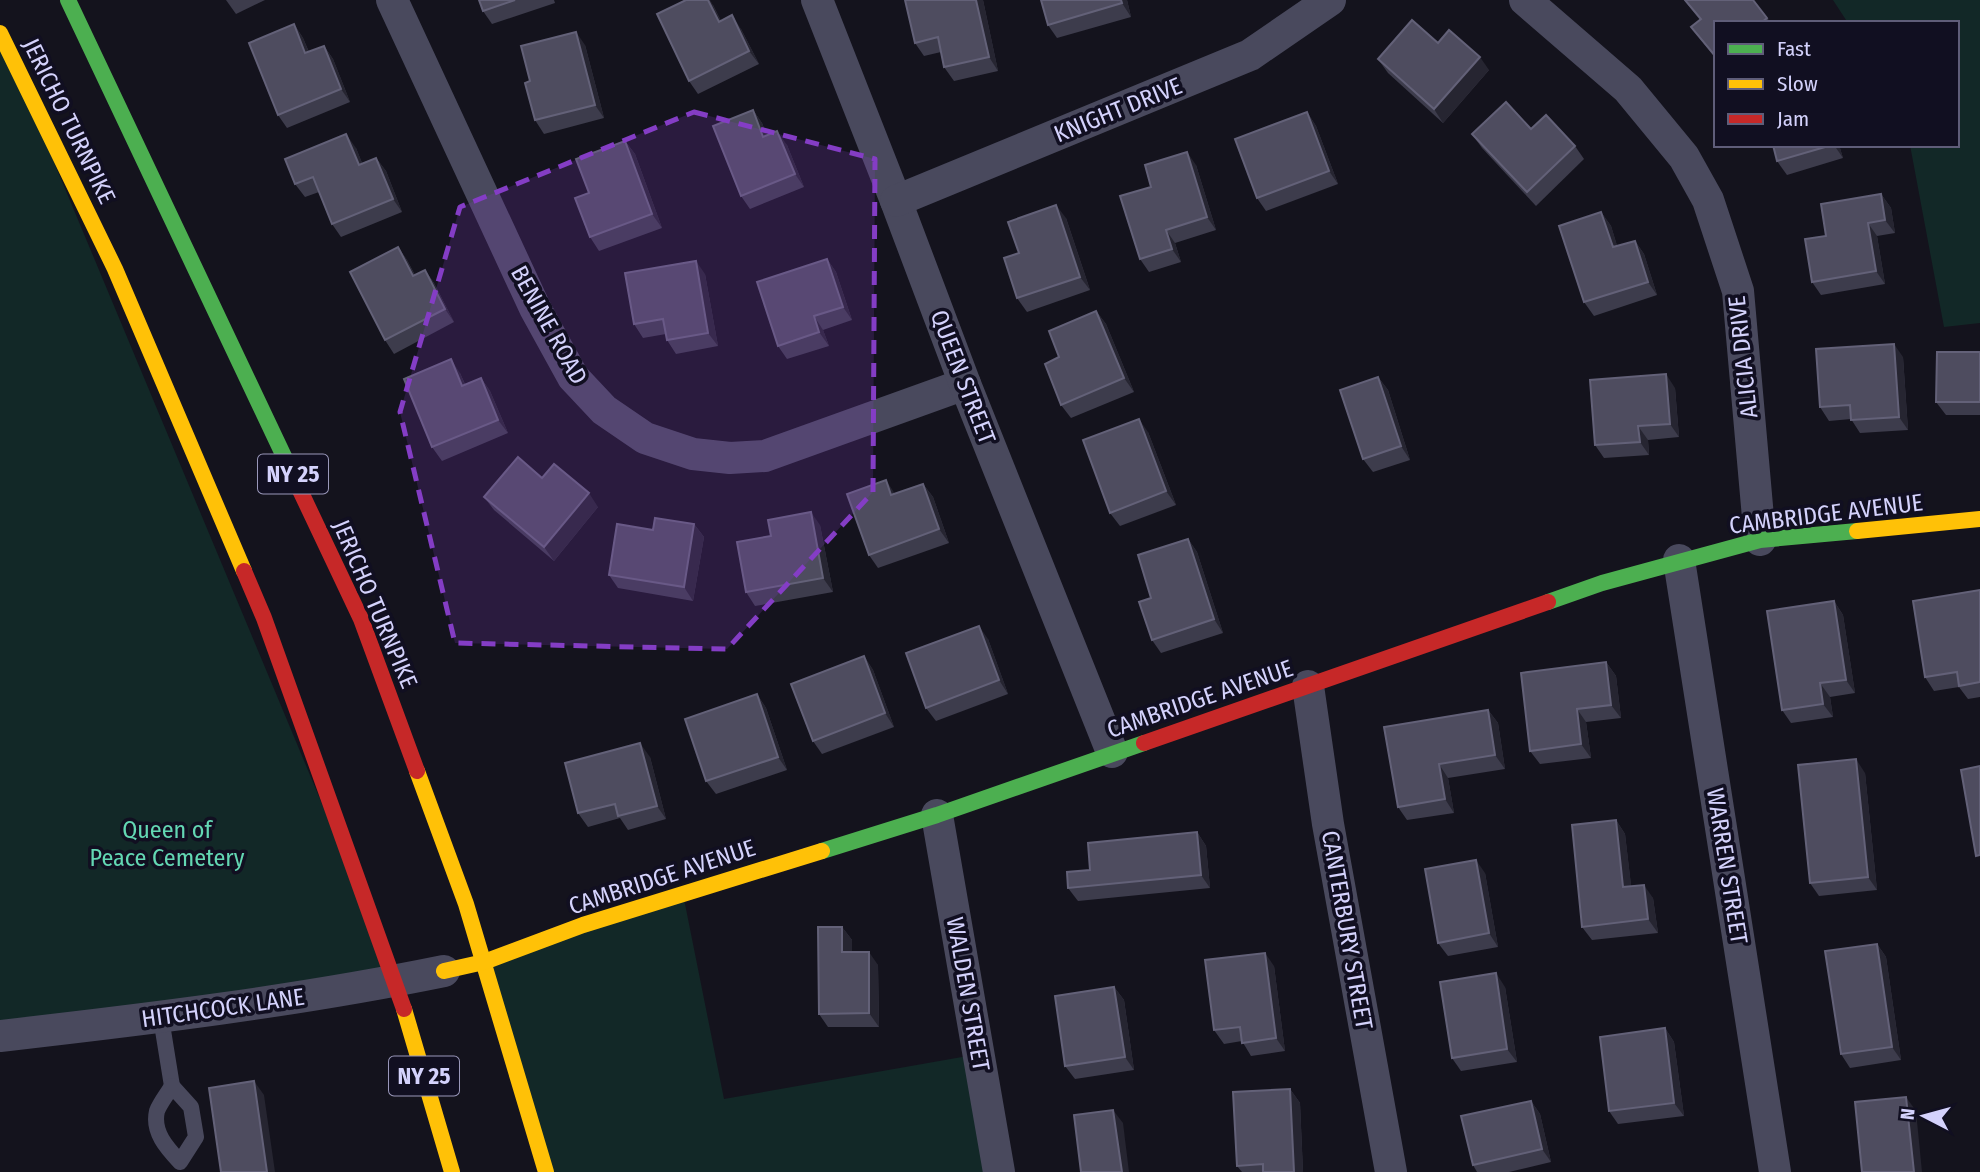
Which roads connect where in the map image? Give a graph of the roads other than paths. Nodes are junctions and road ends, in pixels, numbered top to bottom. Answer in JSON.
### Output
{"nodes":[{"id":1,"x":68,"y":0,"type":"edge"},
{"id":2,"x":392,"y":0,"type":"edge"},
{"id":3,"x":817,"y":0,"type":"edge"},
{"id":4,"x":1329,"y":0,"type":"edge"},
{"id":5,"x":1525,"y":0,"type":"edge"},
{"id":6,"x":0,"y":33,"type":"edge"},
{"id":7,"x":896,"y":201,"type":"junction"},
{"id":8,"x":965,"y":384,"type":"junction"},
{"id":9,"x":1980,"y":519,"type":"edge"},
{"id":10,"x":1760,"y":540,"type":"junction"},
{"id":11,"x":1679,"y":561,"type":"junction"},
{"id":12,"x":1308,"y":686,"type":"junction"},
{"id":13,"x":1112,"y":752,"type":"junction"},
{"id":14,"x":937,"y":815,"type":"junction"},
{"id":15,"x":484,"y":962,"type":"junction"},
{"id":16,"x":444,"y":971,"type":"joint"},
{"id":17,"x":396,"y":981,"type":"junction"},
{"id":18,"x":161,"y":1018,"type":"junction"},
{"id":19,"x":0,"y":1036,"type":"edge"},
{"id":20,"x":172,"y":1086,"type":"dead end"},
{"id":21,"x":452,"y":1172,"type":"edge"},
{"id":22,"x":546,"y":1172,"type":"edge"},
{"id":23,"x":999,"y":1172,"type":"edge"},
{"id":24,"x":1391,"y":1172,"type":"edge"},
{"id":25,"x":1776,"y":1172,"type":"edge"}],
"edges":[{"from":1,"to":15,"type":"main road","name":"JERICHO TURNPIKE","number":"NY 25"},
{"from":2,"to":8,"type":"street","name":"BENINE ROAD"},
{"from":3,"to":7,"type":"street","name":"QUEEN STREET"},
{"from":4,"to":7,"type":"street","name":"KNIGHT DRIVE"},
{"from":5,"to":10,"type":"street","name":"ALICIA DRIVE"},
{"from":6,"to":17,"type":"main road","name":"JERICHO TURNPIKE","number":"NY 25"},
{"from":7,"to":8,"type":"street","name":"QUEEN STREET"},
{"from":8,"to":13,"type":"street","name":"QUEEN STREET"},
{"from":9,"to":10,"type":"main road","name":"CAMBRIDGE AVENUE"},
{"from":10,"to":11,"type":"main road","name":"CAMBRIDGE AVENUE"},
{"from":11,"to":12,"type":"main road","name":"CAMBRIDGE AVENUE"},
{"from":11,"to":25,"type":"street","name":"WARREN STREET"},
{"from":12,"to":13,"type":"main road","name":"CAMBRIDGE AVENUE"},
{"from":12,"to":24,"type":"street","name":"CANTERBURY STREET"},
{"from":13,"to":14,"type":"main road","name":"CAMBRIDGE AVENUE"},
{"from":14,"to":15,"type":"main road","name":"CAMBRIDGE AVENUE"},
{"from":14,"to":23,"type":"street","name":"WALDEN STREET"},
{"from":15,"to":16,"type":"main road","name":"CAMBRIDGE AVENUE"},
{"from":15,"to":22,"type":"main road","name":"JERICHO TURNPIKE","number":"NY 25"},
{"from":16,"to":17,"type":"street","name":"HITCHCOCK LANE"},
{"from":17,"to":18,"type":"street","name":"HITCHCOCK LANE"},
{"from":17,"to":21,"type":"main road","name":"JERICHO TURNPIKE","number":"NY 25"},
{"from":18,"to":19,"type":"street","name":"HITCHCOCK LANE"},
{"from":18,"to":20,"type":"lane"}]}
